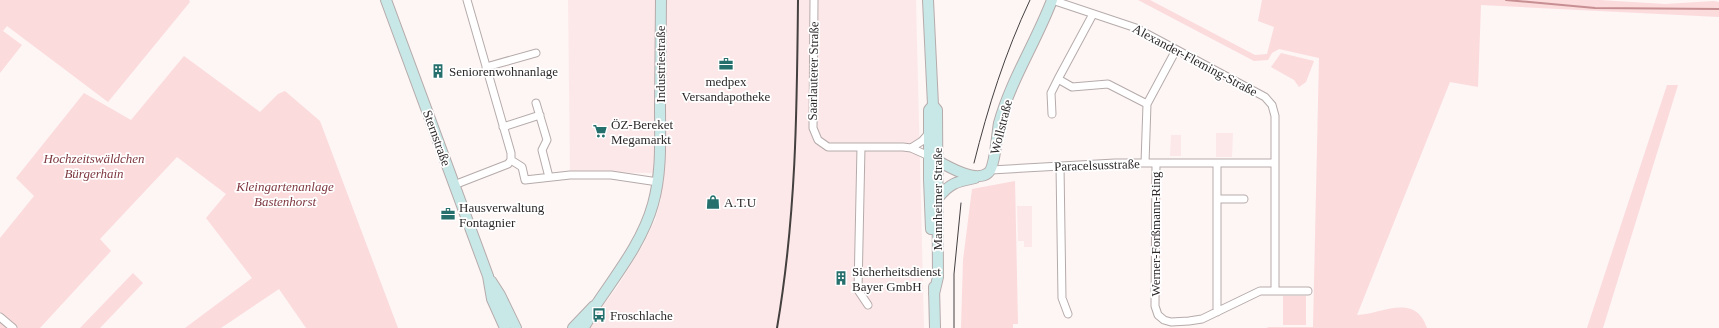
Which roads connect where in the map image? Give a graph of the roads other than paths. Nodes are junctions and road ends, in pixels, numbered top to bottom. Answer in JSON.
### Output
{"nodes":[{"id":1,"x":386,"y":0,"type":"edge"},
{"id":2,"x":466,"y":0,"type":"edge"},
{"id":3,"x":661,"y":0,"type":"edge"},
{"id":4,"x":814,"y":0,"type":"edge"},
{"id":5,"x":928,"y":0,"type":"edge"},
{"id":6,"x":1052,"y":0,"type":"edge"},
{"id":7,"x":1093,"y":14,"type":"junction"},
{"id":8,"x":1176,"y":50,"type":"junction"},
{"id":9,"x":536,"y":54,"type":"dead end"},
{"id":10,"x":486,"y":67,"type":"junction"},
{"id":11,"x":1058,"y":79,"type":"junction"},
{"id":12,"x":536,"y":104,"type":"dead end"},
{"id":13,"x":933,"y":104,"type":"junction"},
{"id":14,"x":1146,"y":104,"type":"junction"},
{"id":15,"x":1052,"y":114,"type":"dead end"},
{"id":16,"x":540,"y":115,"type":"junction"},
{"id":17,"x":503,"y":127,"type":"junction"},
{"id":18,"x":929,"y":133,"type":"junction"},
{"id":19,"x":861,"y":147,"type":"junction"},
{"id":20,"x":911,"y":148,"type":"junction"},
{"id":21,"x":933,"y":158,"type":"junction"},
{"id":22,"x":511,"y":160,"type":"junction"},
{"id":23,"x":1146,"y":163,"type":"junction"},
{"id":24,"x":1156,"y":163,"type":"junction"},
{"id":25,"x":1217,"y":163,"type":"junction"},
{"id":26,"x":1275,"y":163,"type":"junction"},
{"id":27,"x":1060,"y":166,"type":"junction"},
{"id":28,"x":988,"y":173,"type":"junction"},
{"id":29,"x":549,"y":177,"type":"junction"},
{"id":30,"x":658,"y":182,"type":"junction"},
{"id":31,"x":454,"y":185,"type":"junction"},
{"id":32,"x":938,"y":198,"type":"junction"},
{"id":33,"x":1217,"y":198,"type":"junction"},
{"id":34,"x":1244,"y":199,"type":"dead end"},
{"id":35,"x":488,"y":276,"type":"junction"},
{"id":36,"x":1275,"y":291,"type":"junction"},
{"id":37,"x":1308,"y":291,"type":"dead end"},
{"id":38,"x":934,"y":294,"type":"junction"},
{"id":39,"x":597,"y":304,"type":"junction"},
{"id":40,"x":868,"y":305,"type":"dead end"},
{"id":41,"x":1217,"y":312,"type":"junction"},
{"id":42,"x":1068,"y":314,"type":"dead end"},
{"id":43,"x":0,"y":317,"type":"edge"},
{"id":44,"x":13,"y":328,"type":"edge"},
{"id":45,"x":505,"y":328,"type":"edge"},
{"id":46,"x":516,"y":328,"type":"edge"},
{"id":47,"x":573,"y":328,"type":"edge"},
{"id":48,"x":583,"y":328,"type":"edge"},
{"id":49,"x":935,"y":328,"type":"edge"}],
"edges":[{"from":1,"to":31,"type":"street","name":"Sternstraße"},
{"from":2,"to":10,"type":"street"},
{"from":3,"to":30,"type":"street","name":"Industriestraße"},
{"from":4,"to":19,"type":"street","name":"Saarlauterer Straße"},
{"from":5,"to":13,"type":"street","name":"Mannheimer Straße"},
{"from":6,"to":7,"type":"street","name":"Alexander-Fleming-Straße"},
{"from":6,"to":28,"type":"street","name":"Wollstraße"},
{"from":7,"to":8,"type":"street","name":"Alexander-Fleming-Straße"},
{"from":7,"to":11,"type":"street"},
{"from":8,"to":14,"type":"street"},
{"from":8,"to":26,"type":"street","name":"Alexander-Fleming-Straße"},
{"from":9,"to":10,"type":"street"},
{"from":10,"to":17,"type":"street"},
{"from":11,"to":14,"type":"street"},
{"from":11,"to":15,"type":"street"},
{"from":12,"to":16,"type":"street"},
{"from":13,"to":18,"type":"street","name":"Mannheimer Straße"},
{"from":13,"to":21,"type":"street","name":"Mannheimer Straße"},
{"from":14,"to":23,"type":"street"},
{"from":16,"to":17,"type":"street"},
{"from":16,"to":29,"type":"street"},
{"from":17,"to":22,"type":"street"},
{"from":18,"to":20,"type":"street"},
{"from":18,"to":21,"type":"street","name":"Mannheimer Straße"},
{"from":19,"to":20,"type":"street","name":"Saarlauterer Straße"},
{"from":19,"to":40,"type":"street"},
{"from":20,"to":21,"type":"street","name":"Saarlauterer Straße"},
{"from":21,"to":28,"type":"street"},
{"from":21,"to":32,"type":"street","name":"Mannheimer Straße"},
{"from":21,"to":38,"type":"street","name":"Mannheimer Straße"},
{"from":22,"to":29,"type":"street"},
{"from":22,"to":31,"type":"street"},
{"from":23,"to":24,"type":"street","name":"Paracelsusstraße"},
{"from":23,"to":27,"type":"street","name":"Paracelsusstraße"},
{"from":24,"to":25,"type":"street","name":"Paracelsusstraße"},
{"from":24,"to":41,"type":"street","name":"Werner-Forßmann-Ring"},
{"from":25,"to":26,"type":"street","name":"Paracelsusstraße"},
{"from":25,"to":33,"type":"street"},
{"from":26,"to":36,"type":"street","name":"Alexander-Fleming-Straße"},
{"from":27,"to":28,"type":"street","name":"Paracelsusstraße"},
{"from":27,"to":42,"type":"street"},
{"from":28,"to":32,"type":"street"},
{"from":29,"to":30,"type":"street"},
{"from":30,"to":39,"type":"street","name":"Industriestraße"},
{"from":31,"to":35,"type":"street","name":"Sternstraße"},
{"from":32,"to":38,"type":"street","name":"Mannheimer Straße"},
{"from":33,"to":34,"type":"street"},
{"from":33,"to":41,"type":"street"},
{"from":35,"to":45,"type":"street","name":"Sternstraße"},
{"from":35,"to":46,"type":"street","name":"Sternstraße"},
{"from":36,"to":37,"type":"street","name":"Werner-Forßmann-Ring"},
{"from":36,"to":41,"type":"street","name":"Werner-Forßmann-Ring"},
{"from":38,"to":49,"type":"street","name":"Mannheimer Straße"},
{"from":39,"to":47,"type":"street","name":"Industriestraße"},
{"from":39,"to":48,"type":"street","name":"Industriestraße"},
{"from":43,"to":44,"type":"street"}]}
